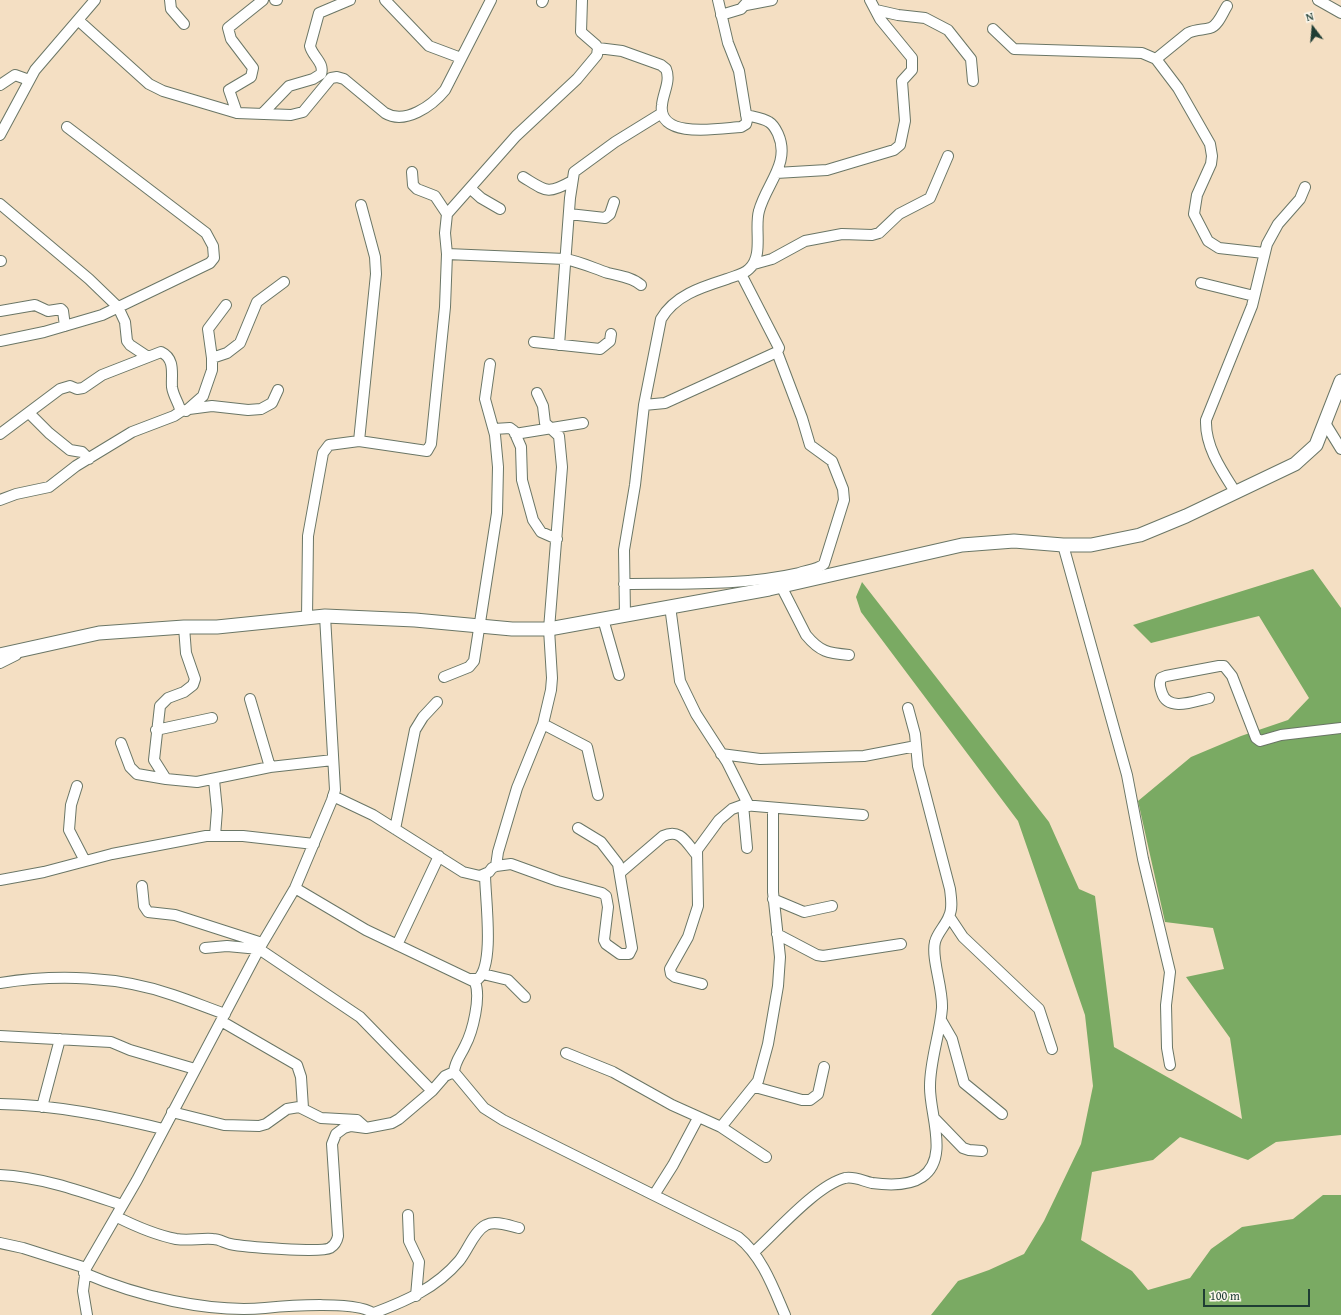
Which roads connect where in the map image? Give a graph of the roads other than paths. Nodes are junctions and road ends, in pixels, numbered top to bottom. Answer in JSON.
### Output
{"nodes":[{"id":1,"x":95,"y":0,"type":"edge"},
{"id":2,"x":170,"y":0,"type":"edge"},
{"id":3,"x":263,"y":0,"type":"edge"},
{"id":4,"x":350,"y":0,"type":"edge"},
{"id":5,"x":385,"y":0,"type":"edge"},
{"id":6,"x":491,"y":0,"type":"edge"},
{"id":7,"x":582,"y":0,"type":"edge"},
{"id":8,"x":718,"y":0,"type":"edge"},
{"id":9,"x":772,"y":0,"type":"edge"},
{"id":10,"x":870,"y":0,"type":"edge"},
{"id":11,"x":1318,"y":0,"type":"edge"},
{"id":12,"x":747,"y":2,"type":"edge"},
{"id":13,"x":1227,"y":6,"type":"dead end"},
{"id":14,"x":876,"y":10,"type":"junction"},
{"id":15,"x":1341,"y":13,"type":"edge"},
{"id":16,"x":721,"y":15,"type":"junction"},
{"id":17,"x":78,"y":20,"type":"junction"},
{"id":18,"x":184,"y":24,"type":"dead end"},
{"id":19,"x":993,"y":29,"type":"dead end"},
{"id":20,"x":598,"y":48,"type":"junction"},
{"id":21,"x":461,"y":58,"type":"junction"},
{"id":22,"x":1156,"y":59,"type":"junction"},
{"id":23,"x":29,"y":80,"type":"junction"},
{"id":24,"x":973,"y":81,"type":"dead end"},
{"id":25,"x":0,"y":85,"type":"edge"},
{"id":26,"x":237,"y":113,"type":"junction"},
{"id":27,"x":662,"y":113,"type":"junction"},
{"id":28,"x":262,"y":114,"type":"junction"},
{"id":29,"x":746,"y":115,"type":"junction"},
{"id":30,"x":67,"y":127,"type":"dead end"},
{"id":31,"x":0,"y":135,"type":"edge"},
{"id":32,"x":948,"y":156,"type":"dead end"},
{"id":33,"x":412,"y":172,"type":"dead end"},
{"id":34,"x":776,"y":174,"type":"junction"},
{"id":35,"x":523,"y":177,"type":"dead end"},
{"id":36,"x":572,"y":181,"type":"junction"},
{"id":37,"x":1306,"y":186,"type":"dead end"},
{"id":38,"x":470,"y":189,"type":"junction"},
{"id":39,"x":614,"y":202,"type":"dead end"},
{"id":40,"x":0,"y":204,"type":"edge"},
{"id":41,"x":361,"y":205,"type":"dead end"},
{"id":42,"x":500,"y":209,"type":"dead end"},
{"id":43,"x":447,"y":214,"type":"junction"},
{"id":44,"x":569,"y":214,"type":"junction"},
{"id":45,"x":447,"y":254,"type":"junction"},
{"id":46,"x":1264,"y":254,"type":"junction"},
{"id":47,"x":565,"y":259,"type":"junction"},
{"id":48,"x":754,"y":264,"type":"junction"},
{"id":49,"x":741,"y":274,"type":"junction"},
{"id":50,"x":284,"y":282,"type":"dead end"},
{"id":51,"x":1201,"y":283,"type":"dead end"},
{"id":52,"x":641,"y":285,"type":"dead end"},
{"id":53,"x":1254,"y":296,"type":"junction"},
{"id":54,"x":226,"y":306,"type":"dead end"},
{"id":55,"x":118,"y":307,"type":"junction"},
{"id":56,"x":0,"y":311,"type":"edge"},
{"id":57,"x":65,"y":326,"type":"junction"},
{"id":58,"x":611,"y":334,"type":"dead end"},
{"id":59,"x":0,"y":341,"type":"edge"},
{"id":60,"x":534,"y":342,"type":"dead end"},
{"id":61,"x":559,"y":345,"type":"junction"},
{"id":62,"x":777,"y":352,"type":"junction"},
{"id":63,"x":148,"y":357,"type":"junction"},
{"id":64,"x":212,"y":358,"type":"junction"},
{"id":65,"x":490,"y":364,"type":"dead end"},
{"id":66,"x":1341,"y":381,"type":"edge"},
{"id":67,"x":278,"y":390,"type":"dead end"},
{"id":68,"x":537,"y":393,"type":"dead end"},
{"id":69,"x":644,"y":406,"type":"junction"},
{"id":70,"x":186,"y":410,"type":"junction"},
{"id":71,"x":29,"y":413,"type":"junction"},
{"id":72,"x":583,"y":423,"type":"dead end"},
{"id":73,"x":1325,"y":423,"type":"junction"},
{"id":74,"x":550,"y":428,"type":"junction"},
{"id":75,"x":494,"y":429,"type":"junction"},
{"id":76,"x":0,"y":434,"type":"edge"},
{"id":77,"x":515,"y":434,"type":"junction"},
{"id":78,"x":358,"y":441,"type":"junction"},
{"id":79,"x":1341,"y":449,"type":"edge"},
{"id":80,"x":88,"y":459,"type":"junction"},
{"id":81,"x":1236,"y":493,"type":"junction"},
{"id":82,"x":0,"y":500,"type":"edge"},
{"id":83,"x":556,"y":539,"type":"junction"},
{"id":84,"x":1063,"y":545,"type":"junction"},
{"id":85,"x":624,"y":584,"type":"junction"},
{"id":86,"x":781,"y":586,"type":"junction"},
{"id":87,"x":670,"y":606,"type":"junction"},
{"id":88,"x":625,"y":615,"type":"junction"},
{"id":89,"x":325,"y":616,"type":"junction"},
{"id":90,"x":307,"y":618,"type":"junction"},
{"id":91,"x":602,"y":619,"type":"junction"},
{"id":92,"x":479,"y":626,"type":"junction"},
{"id":93,"x":184,"y":627,"type":"junction"},
{"id":94,"x":549,"y":629,"type":"junction"},
{"id":95,"x":28,"y":648,"type":"junction"},
{"id":96,"x":0,"y":655,"type":"edge"},
{"id":97,"x":849,"y":655,"type":"dead end"},
{"id":98,"x":0,"y":663,"type":"edge"},
{"id":99,"x":619,"y":675,"type":"dead end"},
{"id":100,"x":444,"y":677,"type":"dead end"},
{"id":101,"x":1209,"y":698,"type":"dead end"},
{"id":102,"x":250,"y":699,"type":"dead end"},
{"id":103,"x":437,"y":702,"type":"dead end"},
{"id":104,"x":908,"y":708,"type":"dead end"},
{"id":105,"x":212,"y":718,"type":"dead end"},
{"id":106,"x":543,"y":724,"type":"junction"},
{"id":107,"x":1341,"y":728,"type":"edge"},
{"id":108,"x":156,"y":730,"type":"junction"},
{"id":109,"x":121,"y":744,"type":"dead end"},
{"id":110,"x":916,"y":746,"type":"junction"},
{"id":111,"x":721,"y":754,"type":"junction"},
{"id":112,"x":333,"y":760,"type":"junction"},
{"id":113,"x":270,"y":767,"type":"junction"},
{"id":114,"x":166,"y":779,"type":"junction"},
{"id":115,"x":214,"y":780,"type":"junction"},
{"id":116,"x":77,"y":786,"type":"dead end"},
{"id":117,"x":598,"y":795,"type":"dead end"},
{"id":118,"x":333,"y":796,"type":"junction"},
{"id":119,"x":746,"y":806,"type":"junction"},
{"id":120,"x":773,"y":808,"type":"junction"},
{"id":121,"x":863,"y":815,"type":"dead end"},
{"id":122,"x":578,"y":828,"type":"dead end"},
{"id":123,"x":395,"y":829,"type":"junction"},
{"id":124,"x":215,"y":836,"type":"junction"},
{"id":125,"x":314,"y":844,"type":"junction"},
{"id":126,"x":747,"y":848,"type":"dead end"},
{"id":127,"x":696,"y":854,"type":"junction"},
{"id":128,"x":439,"y":856,"type":"junction"},
{"id":129,"x":85,"y":861,"type":"junction"},
{"id":130,"x":496,"y":866,"type":"junction"},
{"id":131,"x":621,"y":872,"type":"junction"},
{"id":132,"x":485,"y":874,"type":"junction"},
{"id":133,"x":0,"y":880,"type":"edge"},
{"id":134,"x":142,"y":886,"type":"dead end"},
{"id":135,"x":295,"y":888,"type":"junction"},
{"id":136,"x":773,"y":899,"type":"junction"},
{"id":137,"x":832,"y":906,"type":"dead end"},
{"id":138,"x":949,"y":916,"type":"junction"},
{"id":139,"x":777,"y":934,"type":"junction"},
{"id":140,"x":901,"y":944,"type":"dead end"},
{"id":141,"x":397,"y":945,"type":"junction"},
{"id":142,"x":260,"y":946,"type":"junction"},
{"id":143,"x":205,"y":948,"type":"dead end"},
{"id":144,"x":483,"y":974,"type":"junction"},
{"id":145,"x":471,"y":979,"type":"junction"},
{"id":146,"x":0,"y":983,"type":"edge"},
{"id":147,"x":702,"y":984,"type":"dead end"},
{"id":148,"x":525,"y":997,"type":"dead end"},
{"id":149,"x":223,"y":1017,"type":"junction"},
{"id":150,"x":940,"y":1020,"type":"junction"},
{"id":151,"x":0,"y":1036,"type":"edge"},
{"id":152,"x":60,"y":1039,"type":"junction"},
{"id":153,"x":1052,"y":1049,"type":"dead end"},
{"id":154,"x":566,"y":1053,"type":"dead end"},
{"id":155,"x":1170,"y":1065,"type":"dead end"},
{"id":156,"x":824,"y":1067,"type":"dead end"},
{"id":157,"x":195,"y":1069,"type":"junction"},
{"id":158,"x":454,"y":1072,"type":"junction"},
{"id":159,"x":753,"y":1090,"type":"junction"},
{"id":160,"x":432,"y":1091,"type":"junction"},
{"id":161,"x":0,"y":1104,"type":"edge"},
{"id":162,"x":42,"y":1107,"type":"junction"},
{"id":163,"x":304,"y":1108,"type":"junction"},
{"id":164,"x":172,"y":1112,"type":"junction"},
{"id":165,"x":1002,"y":1114,"type":"dead end"},
{"id":166,"x":698,"y":1118,"type":"junction"},
{"id":167,"x":934,"y":1118,"type":"junction"},
{"id":168,"x":721,"y":1127,"type":"junction"},
{"id":169,"x":366,"y":1128,"type":"junction"},
{"id":170,"x":163,"y":1129,"type":"junction"},
{"id":171,"x":982,"y":1151,"type":"dead end"},
{"id":172,"x":766,"y":1157,"type":"dead end"},
{"id":173,"x":0,"y":1175,"type":"edge"},
{"id":174,"x":654,"y":1195,"type":"junction"},
{"id":175,"x":122,"y":1205,"type":"junction"},
{"id":176,"x":408,"y":1215,"type":"dead end"},
{"id":177,"x":116,"y":1217,"type":"junction"},
{"id":178,"x":519,"y":1228,"type":"dead end"},
{"id":179,"x":0,"y":1243,"type":"edge"},
{"id":180,"x":754,"y":1252,"type":"junction"},
{"id":181,"x":85,"y":1271,"type":"junction"},
{"id":182,"x":416,"y":1296,"type":"junction"},
{"id":183,"x":374,"y":1314,"type":"edge"},
{"id":184,"x":87,"y":1315,"type":"edge"},
{"id":185,"x":785,"y":1315,"type":"edge"}],
"edges":[{"from":1,"to":17,"type":"street"},
{"from":2,"to":18,"type":"street"},
{"from":3,"to":26,"type":"street"},
{"from":4,"to":28,"type":"street"},
{"from":5,"to":21,"type":"street"},
{"from":6,"to":21,"type":"street"},
{"from":7,"to":20,"type":"street"},
{"from":8,"to":16,"type":"street"},
{"from":9,"to":12,"type":"street"},
{"from":10,"to":14,"type":"street"},
{"from":11,"to":15,"type":"street"},
{"from":12,"to":16,"type":"street"},
{"from":13,"to":22,"type":"street"},
{"from":14,"to":24,"type":"street"},
{"from":14,"to":34,"type":"street"},
{"from":16,"to":29,"type":"street"},
{"from":17,"to":23,"type":"street"},
{"from":17,"to":26,"type":"street"},
{"from":19,"to":22,"type":"street"},
{"from":20,"to":27,"type":"street"},
{"from":20,"to":38,"type":"street"},
{"from":21,"to":28,"type":"street"},
{"from":22,"to":46,"type":"street"},
{"from":23,"to":25,"type":"street"},
{"from":23,"to":31,"type":"street"},
{"from":26,"to":28,"type":"street"},
{"from":27,"to":29,"type":"street"},
{"from":27,"to":36,"type":"street"},
{"from":29,"to":34,"type":"street"},
{"from":30,"to":55,"type":"street"},
{"from":32,"to":48,"type":"street"},
{"from":33,"to":43,"type":"street"},
{"from":34,"to":48,"type":"street"},
{"from":35,"to":36,"type":"street"},
{"from":36,"to":44,"type":"street"},
{"from":37,"to":46,"type":"street"},
{"from":38,"to":42,"type":"street"},
{"from":38,"to":43,"type":"street"},
{"from":39,"to":44,"type":"street"},
{"from":40,"to":55,"type":"street"},
{"from":41,"to":78,"type":"street"},
{"from":43,"to":45,"type":"street"},
{"from":44,"to":47,"type":"street"},
{"from":45,"to":47,"type":"street"},
{"from":45,"to":78,"type":"street"},
{"from":46,"to":53,"type":"street"},
{"from":47,"to":52,"type":"street"},
{"from":47,"to":61,"type":"street"},
{"from":48,"to":49,"type":"street"},
{"from":49,"to":62,"type":"street"},
{"from":49,"to":69,"type":"street"},
{"from":50,"to":64,"type":"street"},
{"from":51,"to":53,"type":"street"},
{"from":53,"to":81,"type":"street"},
{"from":54,"to":64,"type":"street"},
{"from":55,"to":57,"type":"street"},
{"from":55,"to":63,"type":"street"},
{"from":56,"to":57,"type":"street"},
{"from":57,"to":59,"type":"street"},
{"from":58,"to":61,"type":"street"},
{"from":60,"to":61,"type":"street"},
{"from":62,"to":69,"type":"street"},
{"from":62,"to":85,"type":"street"},
{"from":63,"to":70,"type":"street"},
{"from":63,"to":71,"type":"street"},
{"from":64,"to":70,"type":"street"},
{"from":65,"to":75,"type":"street"},
{"from":66,"to":73,"type":"main road"},
{"from":67,"to":70,"type":"street"},
{"from":68,"to":74,"type":"street"},
{"from":69,"to":85,"type":"street"},
{"from":70,"to":80,"type":"street"},
{"from":71,"to":76,"type":"street"},
{"from":71,"to":80,"type":"street"},
{"from":72,"to":74,"type":"street"},
{"from":73,"to":79,"type":"street"},
{"from":73,"to":81,"type":"main road"},
{"from":74,"to":77,"type":"street"},
{"from":74,"to":83,"type":"street"},
{"from":75,"to":77,"type":"street"},
{"from":75,"to":92,"type":"street"},
{"from":77,"to":83,"type":"street"},
{"from":78,"to":90,"type":"street"},
{"from":80,"to":82,"type":"street"},
{"from":81,"to":84,"type":"main road"},
{"from":83,"to":94,"type":"street"},
{"from":84,"to":86,"type":"main road"},
{"from":84,"to":155,"type":"street"},
{"from":85,"to":88,"type":"street"},
{"from":86,"to":87,"type":"main road"},
{"from":86,"to":97,"type":"street"},
{"from":87,"to":88,"type":"main road"},
{"from":87,"to":111,"type":"street"},
{"from":88,"to":91,"type":"main road"},
{"from":89,"to":90,"type":"main road"},
{"from":89,"to":92,"type":"main road"},
{"from":89,"to":112,"type":"street"},
{"from":90,"to":93,"type":"main road"},
{"from":91,"to":94,"type":"main road"},
{"from":91,"to":99,"type":"street"},
{"from":92,"to":94,"type":"main road"},
{"from":92,"to":100,"type":"street"},
{"from":93,"to":95,"type":"main road"},
{"from":93,"to":108,"type":"street"},
{"from":94,"to":106,"type":"street"},
{"from":95,"to":96,"type":"main road"},
{"from":95,"to":98,"type":"street"},
{"from":101,"to":107,"type":"street"},
{"from":102,"to":113,"type":"street"},
{"from":103,"to":123,"type":"street"},
{"from":104,"to":110,"type":"street"},
{"from":105,"to":108,"type":"street"},
{"from":106,"to":117,"type":"street"},
{"from":106,"to":130,"type":"street"},
{"from":108,"to":114,"type":"street"},
{"from":109,"to":114,"type":"street"},
{"from":110,"to":111,"type":"street"},
{"from":110,"to":138,"type":"street"},
{"from":111,"to":119,"type":"street"},
{"from":112,"to":113,"type":"street"},
{"from":112,"to":118,"type":"street"},
{"from":113,"to":115,"type":"street"},
{"from":114,"to":115,"type":"street"},
{"from":115,"to":124,"type":"street"},
{"from":116,"to":129,"type":"street"},
{"from":118,"to":123,"type":"street"},
{"from":118,"to":125,"type":"street"},
{"from":119,"to":120,"type":"street"},
{"from":119,"to":126,"type":"street"},
{"from":119,"to":127,"type":"street"},
{"from":120,"to":121,"type":"street"},
{"from":120,"to":136,"type":"street"},
{"from":122,"to":131,"type":"street"},
{"from":123,"to":128,"type":"street"},
{"from":124,"to":125,"type":"street"},
{"from":124,"to":129,"type":"street"},
{"from":125,"to":135,"type":"street"},
{"from":127,"to":131,"type":"street"},
{"from":127,"to":147,"type":"street"},
{"from":128,"to":132,"type":"street"},
{"from":128,"to":141,"type":"street"},
{"from":129,"to":133,"type":"street"},
{"from":130,"to":131,"type":"street"},
{"from":130,"to":132,"type":"street"},
{"from":132,"to":144,"type":"street"},
{"from":134,"to":142,"type":"street"},
{"from":135,"to":141,"type":"street"},
{"from":135,"to":142,"type":"street"},
{"from":136,"to":137,"type":"street"},
{"from":136,"to":139,"type":"street"},
{"from":138,"to":150,"type":"street"},
{"from":138,"to":153,"type":"street"},
{"from":139,"to":140,"type":"street"},
{"from":139,"to":159,"type":"street"},
{"from":141,"to":145,"type":"street"},
{"from":142,"to":143,"type":"street"},
{"from":142,"to":149,"type":"street"},
{"from":142,"to":160,"type":"street"},
{"from":144,"to":145,"type":"street"},
{"from":144,"to":148,"type":"street"},
{"from":145,"to":158,"type":"street"},
{"from":146,"to":149,"type":"street"},
{"from":149,"to":157,"type":"street"},
{"from":149,"to":163,"type":"street"},
{"from":150,"to":165,"type":"street"},
{"from":150,"to":167,"type":"street"},
{"from":151,"to":152,"type":"street"},
{"from":152,"to":157,"type":"street"},
{"from":152,"to":162,"type":"street"},
{"from":154,"to":166,"type":"street"},
{"from":156,"to":159,"type":"street"},
{"from":157,"to":164,"type":"street"},
{"from":158,"to":160,"type":"street"},
{"from":158,"to":174,"type":"street"},
{"from":159,"to":168,"type":"street"},
{"from":160,"to":169,"type":"street"},
{"from":161,"to":162,"type":"street"},
{"from":162,"to":170,"type":"street"},
{"from":163,"to":164,"type":"street"},
{"from":163,"to":169,"type":"street"},
{"from":164,"to":170,"type":"street"},
{"from":166,"to":168,"type":"street"},
{"from":166,"to":174,"type":"street"},
{"from":167,"to":171,"type":"street"},
{"from":167,"to":180,"type":"street"},
{"from":168,"to":172,"type":"street"},
{"from":169,"to":177,"type":"street"},
{"from":170,"to":175,"type":"street"},
{"from":173,"to":175,"type":"street"},
{"from":174,"to":180,"type":"street"},
{"from":175,"to":177,"type":"street"},
{"from":176,"to":182,"type":"street"},
{"from":177,"to":181,"type":"street"},
{"from":178,"to":182,"type":"street"},
{"from":179,"to":181,"type":"street"},
{"from":180,"to":185,"type":"street"},
{"from":181,"to":183,"type":"street"},
{"from":181,"to":184,"type":"street"},
{"from":182,"to":183,"type":"street"}]}
